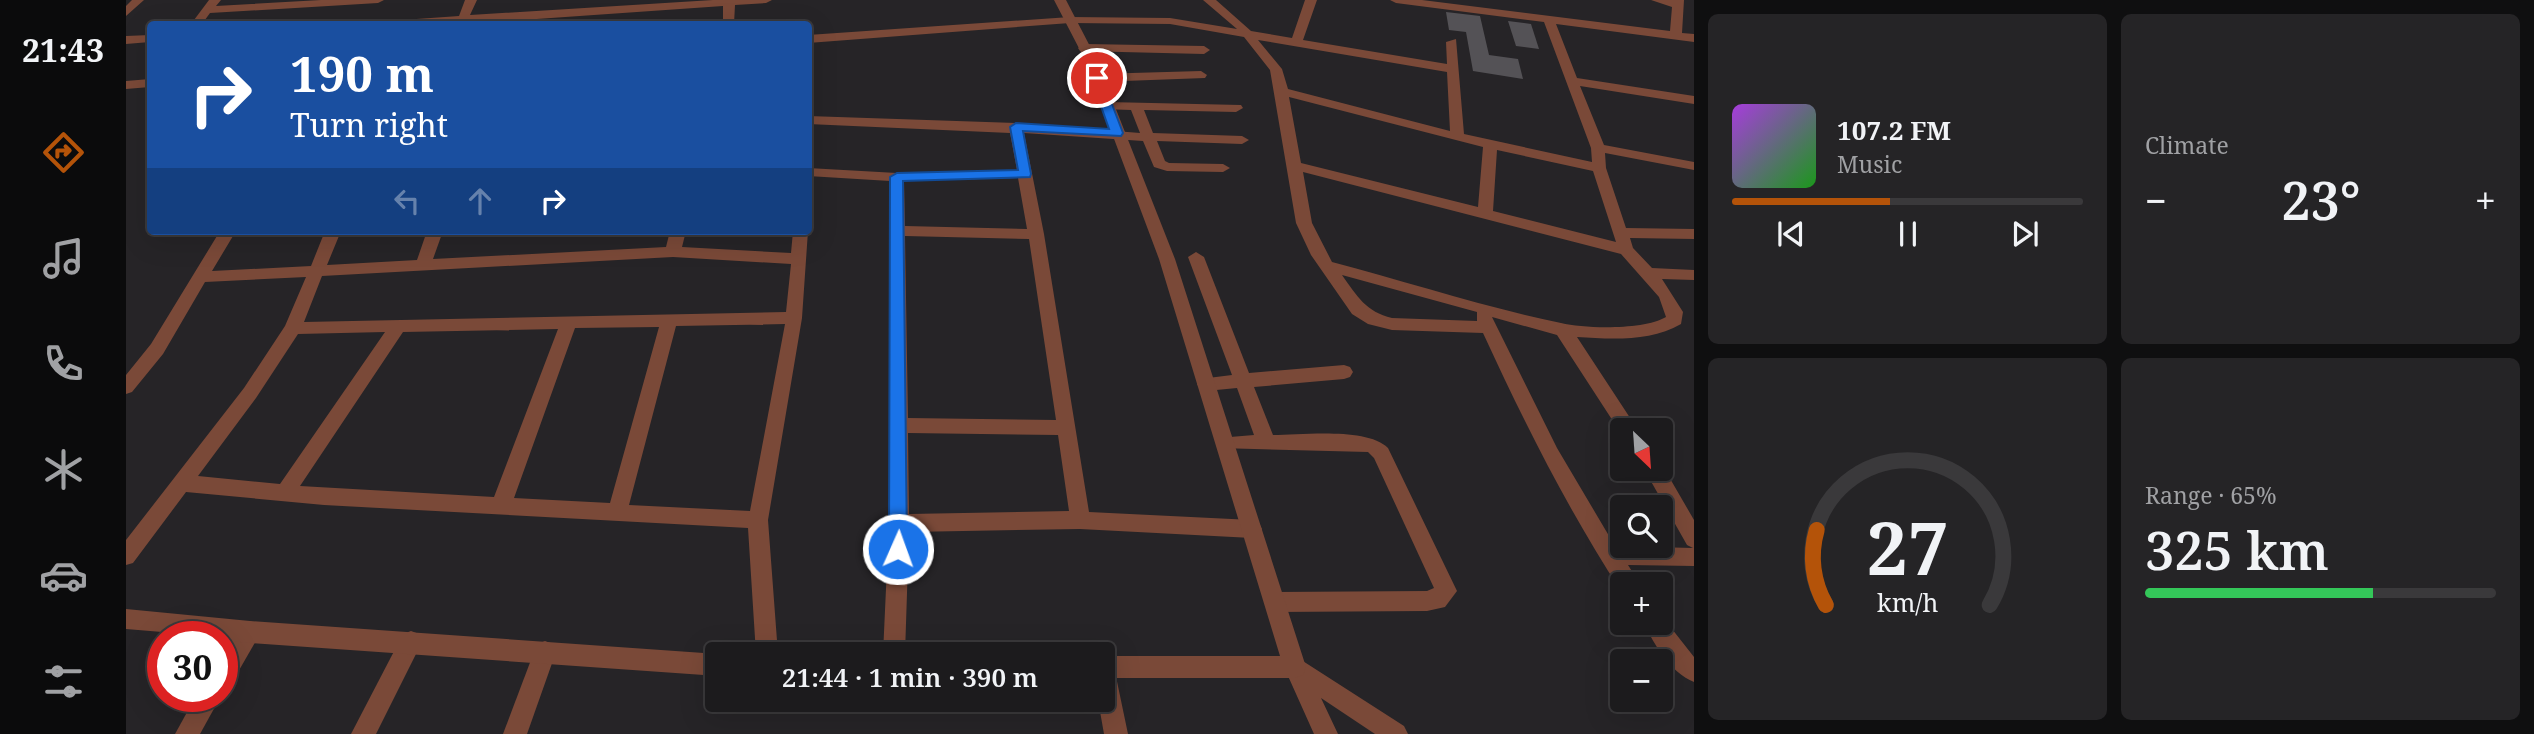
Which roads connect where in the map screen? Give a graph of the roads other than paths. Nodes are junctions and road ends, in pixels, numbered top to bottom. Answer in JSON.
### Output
{"nodes":[{"id":1,"x":138,"y":0,"type":"edge"},
{"id":2,"x":378,"y":0,"type":"edge"},
{"id":3,"x":388,"y":0,"type":"edge"},
{"id":4,"x":471,"y":0,"type":"edge"},
{"id":5,"x":535,"y":0,"type":"edge"},
{"id":6,"x":765,"y":0,"type":"edge"},
{"id":7,"x":1060,"y":0,"type":"edge"},
{"id":8,"x":1209,"y":0,"type":"edge"},
{"id":9,"x":1311,"y":0,"type":"edge"},
{"id":10,"x":1396,"y":0,"type":"edge"},
{"id":11,"x":1657,"y":0,"type":"edge"},
{"id":12,"x":331,"y":1,"type":"edge"},
{"id":13,"x":729,"y":2,"type":"junction"},
{"id":14,"x":1677,"y":2,"type":"edge"},
{"id":15,"x":1432,"y":3,"type":"edge"},
{"id":16,"x":211,"y":5,"type":"edge"},
{"id":17,"x":126,"y":13,"type":"edge"},
{"id":18,"x":529,"y":16,"type":"junction"},
{"id":19,"x":1070,"y":20,"type":"junction"},
{"id":20,"x":1549,"y":20,"type":"junction"},
{"id":21,"x":198,"y":21,"type":"edge"},
{"id":22,"x":377,"y":21,"type":"edge"},
{"id":23,"x":462,"y":21,"type":"edge"},
{"id":24,"x":473,"y":21,"type":"edge"},
{"id":25,"x":729,"y":21,"type":"edge"},
{"id":26,"x":1676,"y":36,"type":"junction"},
{"id":27,"x":1251,"y":37,"type":"junction"},
{"id":28,"x":1694,"y":38,"type":"edge"},
{"id":29,"x":147,"y":39,"type":"edge"},
{"id":30,"x":812,"y":39,"type":"edge"},
{"id":31,"x":126,"y":40,"type":"edge"},
{"id":32,"x":1452,"y":42,"type":"dead end"},
{"id":33,"x":1296,"y":43,"type":"junction"},
{"id":34,"x":1084,"y":48,"type":"junction"},
{"id":35,"x":1203,"y":50,"type":"dead end"},
{"id":36,"x":1452,"y":69,"type":"junction"},
{"id":37,"x":1201,"y":75,"type":"dead end"},
{"id":38,"x":1097,"y":78,"type":"junction"},
{"id":39,"x":1574,"y":81,"type":"junction"},
{"id":40,"x":147,"y":83,"type":"edge"},
{"id":41,"x":126,"y":85,"type":"edge"},
{"id":42,"x":1282,"y":91,"type":"junction"},
{"id":43,"x":1694,"y":100,"type":"edge"},
{"id":44,"x":1107,"y":106,"type":"junction"},
{"id":45,"x":1136,"y":107,"type":"junction"},
{"id":46,"x":1236,"y":108,"type":"dead end"},
{"id":47,"x":812,"y":120,"type":"edge"},
{"id":48,"x":1016,"y":127,"type":"junction"},
{"id":49,"x":1117,"y":135,"type":"junction"},
{"id":50,"x":1147,"y":137,"type":"junction"},
{"id":51,"x":1457,"y":137,"type":"junction"},
{"id":52,"x":1242,"y":140,"type":"dead end"},
{"id":53,"x":1490,"y":145,"type":"junction"},
{"id":54,"x":1598,"y":148,"type":"junction"},
{"id":55,"x":1293,"y":164,"type":"junction"},
{"id":56,"x":1694,"y":166,"type":"edge"},
{"id":57,"x":1223,"y":168,"type":"dead end"},
{"id":58,"x":1599,"y":168,"type":"junction"},
{"id":59,"x":812,"y":172,"type":"edge"},
{"id":60,"x":1025,"y":174,"type":"junction"},
{"id":61,"x":897,"y":177,"type":"junction"},
{"id":62,"x":1485,"y":214,"type":"junction"},
{"id":63,"x":897,"y":231,"type":"junction"},
{"id":64,"x":1620,"y":233,"type":"junction"},
{"id":65,"x":1035,"y":234,"type":"junction"},
{"id":66,"x":1694,"y":234,"type":"edge"},
{"id":67,"x":226,"y":235,"type":"edge"},
{"id":68,"x":331,"y":235,"type":"edge"},
{"id":69,"x":434,"y":235,"type":"edge"},
{"id":70,"x":677,"y":235,"type":"edge"},
{"id":71,"x":801,"y":235,"type":"edge"},
{"id":72,"x":1626,"y":250,"type":"junction"},
{"id":73,"x":673,"y":252,"type":"junction"},
{"id":74,"x":1196,"y":257,"type":"dead end"},
{"id":75,"x":798,"y":259,"type":"junction"},
{"id":76,"x":423,"y":265,"type":"junction"},
{"id":77,"x":1327,"y":266,"type":"junction"},
{"id":78,"x":315,"y":271,"type":"junction"},
{"id":79,"x":1648,"y":273,"type":"junction"},
{"id":80,"x":1694,"y":275,"type":"edge"},
{"id":81,"x":201,"y":276,"type":"junction"},
{"id":82,"x":1478,"y":307,"type":"junction"},
{"id":83,"x":794,"y":318,"type":"junction"},
{"id":84,"x":669,"y":320,"type":"junction"},
{"id":85,"x":569,"y":322,"type":"junction"},
{"id":86,"x":398,"y":326,"type":"junction"},
{"id":87,"x":1488,"y":327,"type":"junction"},
{"id":88,"x":293,"y":328,"type":"junction"},
{"id":89,"x":1563,"y":330,"type":"junction"},
{"id":90,"x":1344,"y":372,"type":"dead end"},
{"id":91,"x":1243,"y":381,"type":"junction"},
{"id":92,"x":1206,"y":384,"type":"junction"},
{"id":93,"x":126,"y":387,"type":"edge"},
{"id":94,"x":1621,"y":418,"type":"edge"},
{"id":95,"x":898,"y":425,"type":"junction"},
{"id":96,"x":1066,"y":428,"type":"junction"},
{"id":97,"x":1225,"y":443,"type":"junction"},
{"id":98,"x":1267,"y":444,"type":"junction"},
{"id":99,"x":1661,"y":481,"type":"edge"},
{"id":100,"x":182,"y":483,"type":"junction"},
{"id":101,"x":285,"y":493,"type":"junction"},
{"id":102,"x":500,"y":506,"type":"junction"},
{"id":103,"x":617,"y":513,"type":"junction"},
{"id":104,"x":758,"y":520,"type":"junction"},
{"id":105,"x":1080,"y":520,"type":"junction"},
{"id":106,"x":899,"y":523,"type":"junction"},
{"id":107,"x":1252,"y":530,"type":"junction"},
{"id":108,"x":1694,"y":539,"type":"edge"},
{"id":109,"x":1608,"y":555,"type":"junction"},
{"id":110,"x":126,"y":556,"type":"edge"},
{"id":111,"x":1694,"y":557,"type":"edge"},
{"id":112,"x":1620,"y":572,"type":"edge"},
{"id":113,"x":1275,"y":602,"type":"junction"},
{"id":114,"x":126,"y":619,"type":"edge"},
{"id":115,"x":250,"y":632,"type":"junction"},
{"id":116,"x":1663,"y":635,"type":"edge"},
{"id":117,"x":411,"y":642,"type":"junction"},
{"id":118,"x":766,"y":642,"type":"edge"},
{"id":119,"x":894,"y":642,"type":"edge"},
{"id":120,"x":238,"y":652,"type":"edge"},
{"id":121,"x":545,"y":652,"type":"junction"},
{"id":122,"x":705,"y":664,"type":"edge"},
{"id":123,"x":1115,"y":667,"type":"edge"},
{"id":124,"x":1295,"y":667,"type":"junction"},
{"id":125,"x":1694,"y":671,"type":"edge"},
{"id":126,"x":200,"y":712,"type":"edge"},
{"id":127,"x":1112,"y":712,"type":"edge"},
{"id":128,"x":187,"y":734,"type":"edge"},
{"id":129,"x":363,"y":734,"type":"edge"},
{"id":130,"x":515,"y":734,"type":"edge"},
{"id":131,"x":1116,"y":734,"type":"edge"},
{"id":132,"x":1326,"y":734,"type":"edge"},
{"id":133,"x":1396,"y":734,"type":"edge"}],
"edges":[{"from":1,"to":17,"type":"street"},
{"from":2,"to":12,"type":"street"},
{"from":3,"to":22,"type":"street"},
{"from":4,"to":23,"type":"street"},
{"from":5,"to":18,"type":"street"},
{"from":6,"to":13,"type":"street"},
{"from":7,"to":19,"type":"street"},
{"from":8,"to":27,"type":"street"},
{"from":9,"to":33,"type":"street"},
{"from":10,"to":15,"type":"street"},
{"from":11,"to":14,"type":"street"},
{"from":12,"to":16,"type":"street"},
{"from":13,"to":18,"type":"street"},
{"from":13,"to":25,"type":"street"},
{"from":14,"to":26,"type":"street"},
{"from":15,"to":20,"type":"street"},
{"from":16,"to":21,"type":"street"},
{"from":18,"to":24,"type":"street"},
{"from":19,"to":27,"type":"street"},
{"from":19,"to":30,"type":"street"},
{"from":19,"to":34,"type":"street"},
{"from":20,"to":26,"type":"street"},
{"from":20,"to":39,"type":"street"},
{"from":26,"to":28,"type":"street"},
{"from":27,"to":33,"type":"street"},
{"from":27,"to":42,"type":"street"},
{"from":29,"to":31,"type":"street"},
{"from":32,"to":36,"type":"street"},
{"from":33,"to":36,"type":"street"},
{"from":34,"to":35,"type":"street"},
{"from":34,"to":38,"type":"street"},
{"from":36,"to":51,"type":"street"},
{"from":37,"to":38,"type":"street"},
{"from":38,"to":44,"type":"street"},
{"from":39,"to":43,"type":"street"},
{"from":39,"to":54,"type":"street"},
{"from":40,"to":41,"type":"street"},
{"from":42,"to":51,"type":"street"},
{"from":42,"to":55,"type":"street"},
{"from":44,"to":45,"type":"street"},
{"from":44,"to":49,"type":"street"},
{"from":45,"to":46,"type":"street"},
{"from":45,"to":50,"type":"street"},
{"from":47,"to":48,"type":"street"},
{"from":48,"to":49,"type":"street"},
{"from":48,"to":60,"type":"street"},
{"from":49,"to":50,"type":"street"},
{"from":49,"to":92,"type":"street"},
{"from":50,"to":52,"type":"street"},
{"from":50,"to":57,"type":"street"},
{"from":51,"to":53,"type":"street"},
{"from":53,"to":58,"type":"street"},
{"from":53,"to":62,"type":"street"},
{"from":54,"to":56,"type":"street"},
{"from":54,"to":58,"type":"street"},
{"from":55,"to":62,"type":"street"},
{"from":55,"to":77,"type":"street"},
{"from":58,"to":64,"type":"street"},
{"from":59,"to":61,"type":"street"},
{"from":60,"to":61,"type":"street"},
{"from":60,"to":65,"type":"street"},
{"from":61,"to":63,"type":"street"},
{"from":62,"to":72,"type":"street"},
{"from":63,"to":65,"type":"street"},
{"from":63,"to":95,"type":"street"},
{"from":64,"to":66,"type":"street"},
{"from":64,"to":72,"type":"street"},
{"from":65,"to":96,"type":"street"},
{"from":67,"to":81,"type":"street"},
{"from":68,"to":78,"type":"street"},
{"from":69,"to":76,"type":"street"},
{"from":70,"to":73,"type":"street"},
{"from":71,"to":75,"type":"street"},
{"from":72,"to":79,"type":"street"},
{"from":73,"to":75,"type":"street"},
{"from":73,"to":76,"type":"street"},
{"from":74,"to":91,"type":"street"},
{"from":75,"to":83,"type":"street"},
{"from":76,"to":78,"type":"street"},
{"from":77,"to":82,"type":"street"},
{"from":77,"to":87,"type":"street"},
{"from":78,"to":81,"type":"street"},
{"from":78,"to":88,"type":"street"},
{"from":79,"to":80,"type":"street"},
{"from":79,"to":89,"type":"street"},
{"from":81,"to":93,"type":"street"},
{"from":82,"to":87,"type":"street"},
{"from":82,"to":89,"type":"street"},
{"from":83,"to":84,"type":"street"},
{"from":83,"to":104,"type":"street"},
{"from":84,"to":85,"type":"street"},
{"from":84,"to":103,"type":"street"},
{"from":85,"to":86,"type":"street"},
{"from":85,"to":102,"type":"street"},
{"from":86,"to":88,"type":"street"},
{"from":86,"to":101,"type":"street"},
{"from":87,"to":109,"type":"street"},
{"from":88,"to":100,"type":"street"},
{"from":89,"to":94,"type":"street"},
{"from":90,"to":91,"type":"street"},
{"from":91,"to":92,"type":"street"},
{"from":91,"to":98,"type":"street"},
{"from":92,"to":97,"type":"street"},
{"from":95,"to":96,"type":"street"},
{"from":95,"to":106,"type":"street"},
{"from":96,"to":105,"type":"street"},
{"from":97,"to":98,"type":"street"},
{"from":97,"to":107,"type":"street"},
{"from":98,"to":113,"type":"street"},
{"from":99,"to":108,"type":"street"},
{"from":100,"to":101,"type":"street"},
{"from":100,"to":110,"type":"street"},
{"from":101,"to":102,"type":"street"},
{"from":102,"to":103,"type":"street"},
{"from":103,"to":104,"type":"street"},
{"from":104,"to":118,"type":"street"},
{"from":105,"to":106,"type":"street"},
{"from":105,"to":107,"type":"street"},
{"from":106,"to":119,"type":"street"},
{"from":107,"to":113,"type":"street"},
{"from":109,"to":111,"type":"street"},
{"from":109,"to":112,"type":"street"},
{"from":113,"to":124,"type":"street"},
{"from":114,"to":115,"type":"street"},
{"from":115,"to":117,"type":"street"},
{"from":115,"to":120,"type":"street"},
{"from":116,"to":125,"type":"street"},
{"from":117,"to":121,"type":"street"},
{"from":117,"to":129,"type":"street"},
{"from":121,"to":122,"type":"street"},
{"from":121,"to":130,"type":"street"},
{"from":123,"to":124,"type":"street"},
{"from":124,"to":132,"type":"street"},
{"from":124,"to":133,"type":"street"},
{"from":126,"to":128,"type":"street"},
{"from":127,"to":131,"type":"street"}]}
